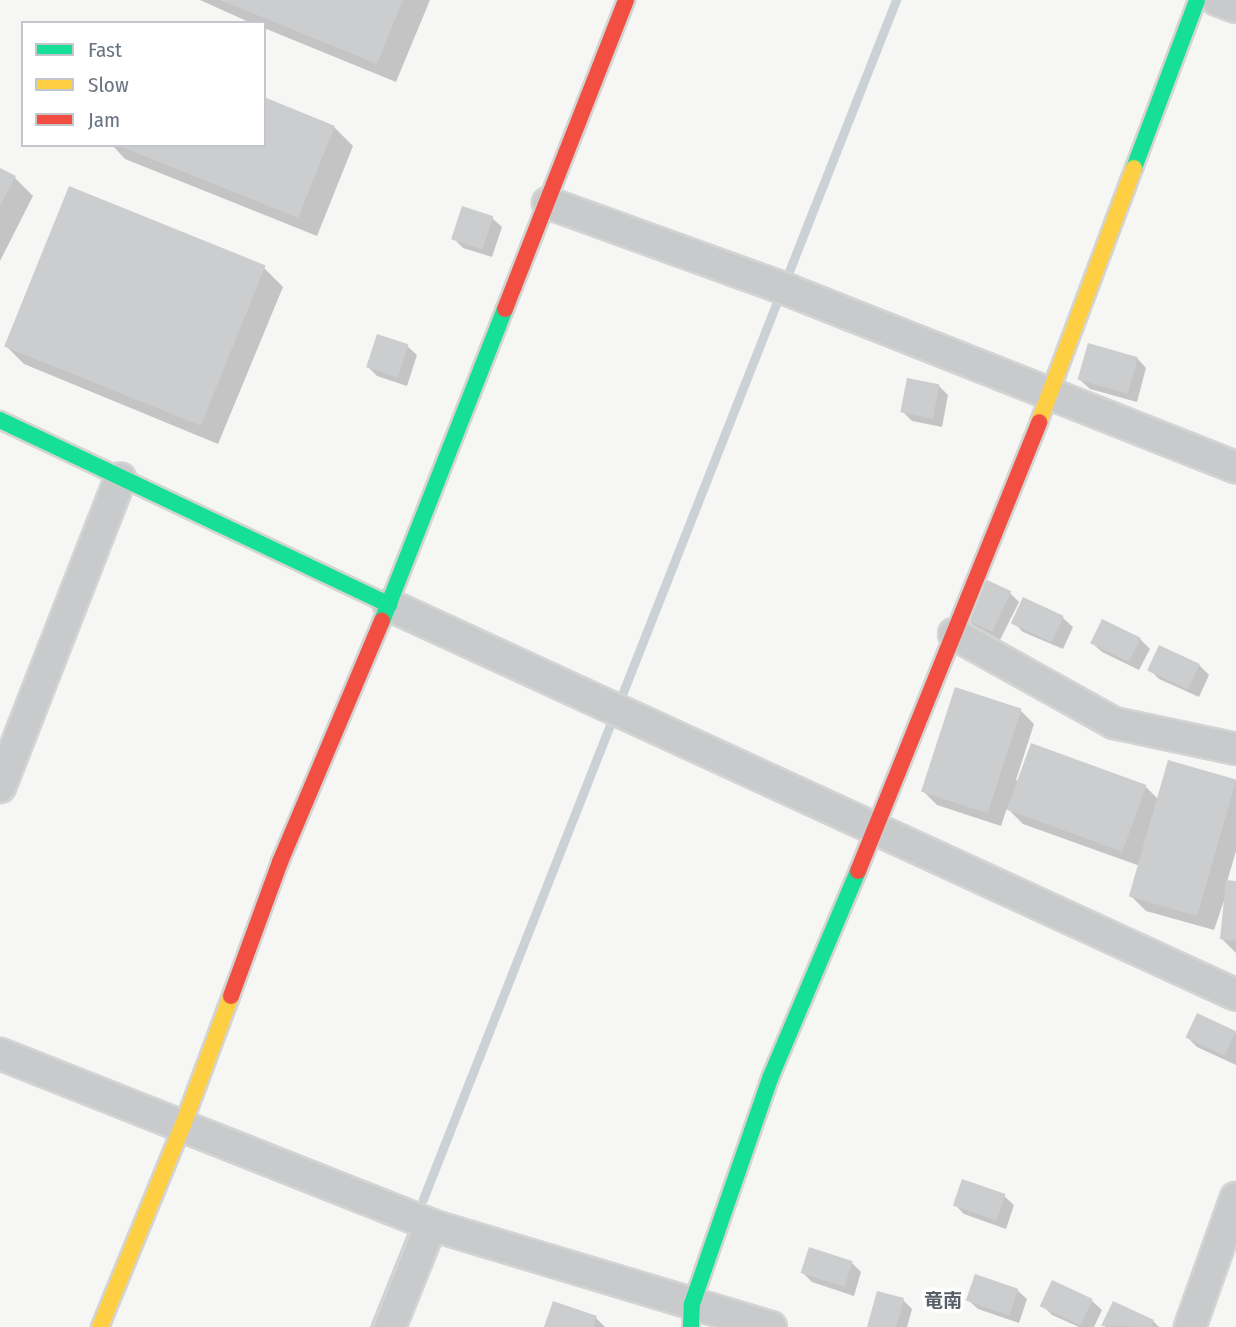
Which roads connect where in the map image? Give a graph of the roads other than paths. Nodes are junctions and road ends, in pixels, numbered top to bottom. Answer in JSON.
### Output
{"nodes":[{"id":1,"x":626,"y":0,"type":"edge"},
{"id":2,"x":1197,"y":0,"type":"edge"},
{"id":3,"x":1217,"y":0,"type":"edge"},
{"id":4,"x":1236,"y":7,"type":"edge"},
{"id":5,"x":548,"y":203,"type":"junction"},
{"id":6,"x":1050,"y":394,"type":"junction"},
{"id":7,"x":0,"y":420,"type":"edge"},
{"id":8,"x":1236,"y":467,"type":"edge"},
{"id":9,"x":120,"y":479,"type":"junction"},
{"id":10,"x":388,"y":605,"type":"junction"},
{"id":11,"x":954,"y":634,"type":"junction"},
{"id":12,"x":1236,"y":749,"type":"edge"},
{"id":13,"x":0,"y":788,"type":"edge"},
{"id":14,"x":876,"y":829,"type":"junction"},
{"id":15,"x":1236,"y":995,"type":"edge"},
{"id":16,"x":0,"y":1054,"type":"edge"},
{"id":17,"x":183,"y":1125,"type":"junction"},
{"id":18,"x":1236,"y":1198,"type":"edge"},
{"id":19,"x":431,"y":1225,"type":"junction"},
{"id":20,"x":691,"y":1316,"type":"edge"},
{"id":21,"x":100,"y":1327,"type":"edge"},
{"id":22,"x":390,"y":1327,"type":"edge"},
{"id":23,"x":771,"y":1327,"type":"edge"},
{"id":24,"x":1190,"y":1327,"type":"edge"}],
"edges":[{"from":1,"to":5,"type":"street"},
{"from":2,"to":6,"type":"street"},
{"from":3,"to":4,"type":"street"},
{"from":5,"to":6,"type":"street"},
{"from":5,"to":10,"type":"street"},
{"from":6,"to":8,"type":"street"},
{"from":6,"to":11,"type":"street"},
{"from":7,"to":9,"type":"street"},
{"from":9,"to":10,"type":"street"},
{"from":9,"to":13,"type":"street"},
{"from":10,"to":14,"type":"street"},
{"from":10,"to":17,"type":"street"},
{"from":11,"to":12,"type":"street"},
{"from":11,"to":14,"type":"street"},
{"from":14,"to":15,"type":"street"},
{"from":14,"to":20,"type":"street"},
{"from":16,"to":17,"type":"street"},
{"from":17,"to":19,"type":"street"},
{"from":17,"to":21,"type":"street"},
{"from":18,"to":24,"type":"street"},
{"from":19,"to":20,"type":"street"},
{"from":19,"to":22,"type":"street"},
{"from":20,"to":23,"type":"street"}]}
